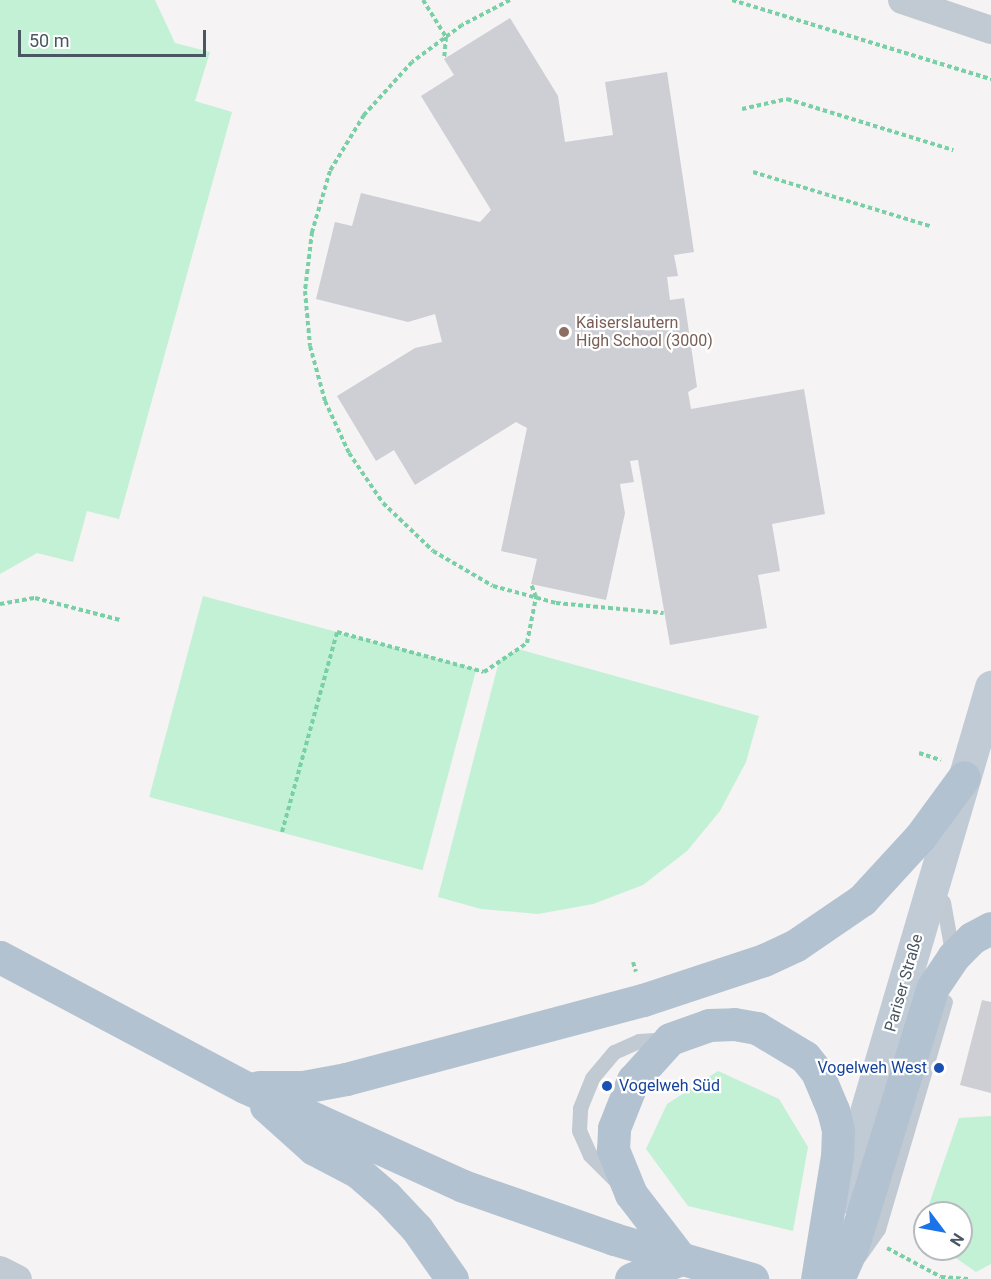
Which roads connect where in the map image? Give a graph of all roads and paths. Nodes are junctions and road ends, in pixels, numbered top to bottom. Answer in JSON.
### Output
{"nodes":[{"id":1,"x":423,"y":0,"type":"edge"},
{"id":2,"x":510,"y":0,"type":"edge"},
{"id":3,"x":732,"y":0,"type":"edge"},
{"id":4,"x":902,"y":0,"type":"edge"},
{"id":5,"x":991,"y":30,"type":"edge"},
{"id":6,"x":446,"y":37,"type":"junction"},
{"id":7,"x":444,"y":59,"type":"dead end"},
{"id":8,"x":991,"y":79,"type":"edge"},
{"id":9,"x":742,"y":109,"type":"dead end"},
{"id":10,"x":953,"y":150,"type":"dead end"},
{"id":11,"x":753,"y":172,"type":"dead end"},
{"id":12,"x":930,"y":226,"type":"dead end"},
{"id":13,"x":531,"y":584,"type":"dead end"},
{"id":14,"x":536,"y":597,"type":"junction"},
{"id":15,"x":0,"y":604,"type":"edge"},
{"id":16,"x":664,"y":613,"type":"dead end"},
{"id":17,"x":120,"y":620,"type":"dead end"},
{"id":18,"x":991,"y":687,"type":"edge"},
{"id":19,"x":991,"y":733,"type":"edge"},
{"id":20,"x":919,"y":753,"type":"dead end"},
{"id":21,"x":954,"y":769,"type":"junction"},
{"id":22,"x":282,"y":832,"type":"dead end"},
{"id":23,"x":943,"y":902,"type":"junction"},
{"id":24,"x":991,"y":928,"type":"edge"},
{"id":25,"x":0,"y":957,"type":"edge"},
{"id":26,"x":953,"y":957,"type":"junction"},
{"id":27,"x":245,"y":1087,"type":"junction"},
{"id":28,"x":880,"y":1244,"type":"dead end"},
{"id":29,"x":681,"y":1258,"type":"junction"},
{"id":30,"x":0,"y":1269,"type":"edge"},
{"id":31,"x":830,"y":1278,"type":"edge"},
{"id":32,"x":18,"y":1279,"type":"edge"},
{"id":33,"x":452,"y":1279,"type":"edge"},
{"id":34,"x":632,"y":1279,"type":"edge"},
{"id":35,"x":752,"y":1279,"type":"edge"},
{"id":36,"x":968,"y":1279,"type":"edge"}],
"edges":[{"from":1,"to":6,"type":"path"},
{"from":2,"to":6,"type":"path"},
{"from":3,"to":8,"type":"path"},
{"from":4,"to":5,"type":"street"},
{"from":6,"to":7,"type":"path"},
{"from":6,"to":14,"type":"path"},
{"from":9,"to":10,"type":"path"},
{"from":11,"to":12,"type":"path"},
{"from":13,"to":14,"type":"path"},
{"from":14,"to":16,"type":"path"},
{"from":14,"to":22,"type":"path"},
{"from":15,"to":17,"type":"path"},
{"from":18,"to":21,"type":"main road","name":"Pariser Straße"},
{"from":19,"to":23,"type":"main road","name":"Pariser Straße"},
{"from":20,"to":21,"type":"path"},
{"from":21,"to":27,"type":"main road"},
{"from":21,"to":31,"type":"main road","name":"Pariser Straße"},
{"from":23,"to":26,"type":"lane"},
{"from":23,"to":31,"type":"main road","name":"Pariser Straße"},
{"from":24,"to":26,"type":"main road"},
{"from":25,"to":27,"type":"main road"},
{"from":26,"to":31,"type":"main road"},
{"from":27,"to":29,"type":"main road"},
{"from":27,"to":33,"type":"main road"},
{"from":28,"to":36,"type":"path"},
{"from":29,"to":31,"type":"main road"},
{"from":29,"to":34,"type":"main road"},
{"from":29,"to":35,"type":"main road"},
{"from":30,"to":32,"type":"street"}]}
